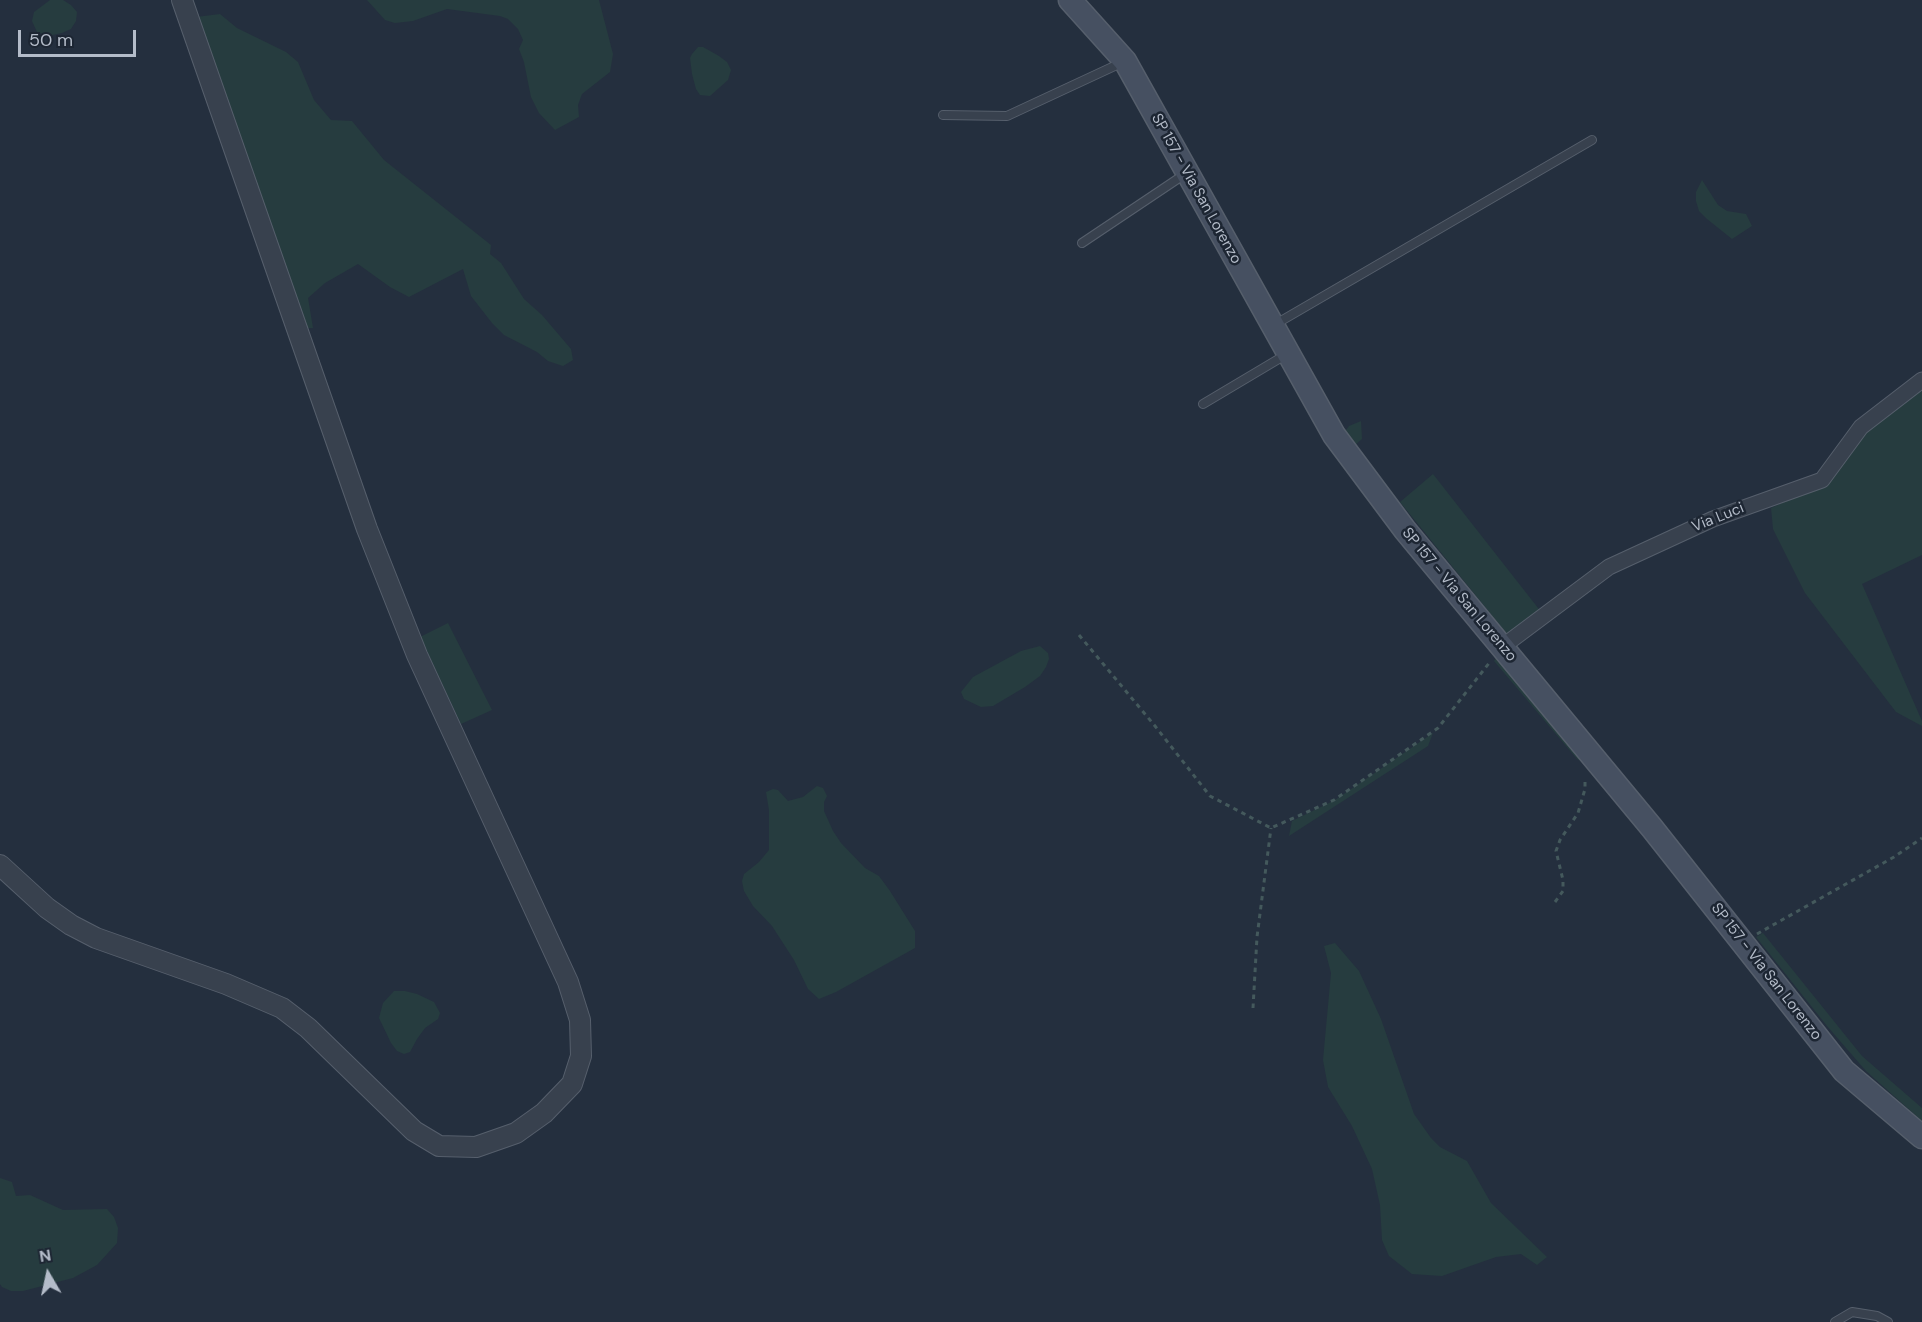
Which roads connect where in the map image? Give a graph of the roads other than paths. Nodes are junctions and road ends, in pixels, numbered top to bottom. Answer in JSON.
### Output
{"nodes":[{"id":1,"x":182,"y":0,"type":"edge"},
{"id":2,"x":1070,"y":0,"type":"edge"},
{"id":3,"x":1125,"y":61,"type":"junction"},
{"id":4,"x":943,"y":115,"type":"dead end"},
{"id":5,"x":1592,"y":140,"type":"dead end"},
{"id":6,"x":1186,"y":173,"type":"junction"},
{"id":7,"x":1082,"y":243,"type":"dead end"},
{"id":8,"x":1273,"y":326,"type":"junction"},
{"id":9,"x":1288,"y":353,"type":"junction"},
{"id":10,"x":1922,"y":380,"type":"edge"},
{"id":11,"x":1203,"y":404,"type":"dead end"},
{"id":12,"x":1502,"y":647,"type":"junction"},
{"id":13,"x":0,"y":865,"type":"edge"},
{"id":14,"x":1922,"y":1137,"type":"edge"},
{"id":15,"x":1835,"y":1322,"type":"edge"},
{"id":16,"x":1888,"y":1322,"type":"edge"}],
"edges":[{"from":1,"to":13,"type":"street"},
{"from":2,"to":3,"type":"main road","name":"SP 157 - Via San Lorenzo"},
{"from":3,"to":4,"type":"lane"},
{"from":3,"to":6,"type":"main road","name":"SP 157 - Via San Lorenzo"},
{"from":5,"to":8,"type":"lane"},
{"from":6,"to":7,"type":"lane"},
{"from":6,"to":8,"type":"main road","name":"SP 157 - Via San Lorenzo"},
{"from":8,"to":9,"type":"main road","name":"SP 157 - Via San Lorenzo"},
{"from":9,"to":11,"type":"lane"},
{"from":9,"to":12,"type":"main road","name":"SP 157 - Via San Lorenzo"},
{"from":10,"to":12,"type":"street","name":"Via Luci"},
{"from":12,"to":14,"type":"main road","name":"SP 157 - Via San Lorenzo"},
{"from":15,"to":16,"type":"lane"}]}
